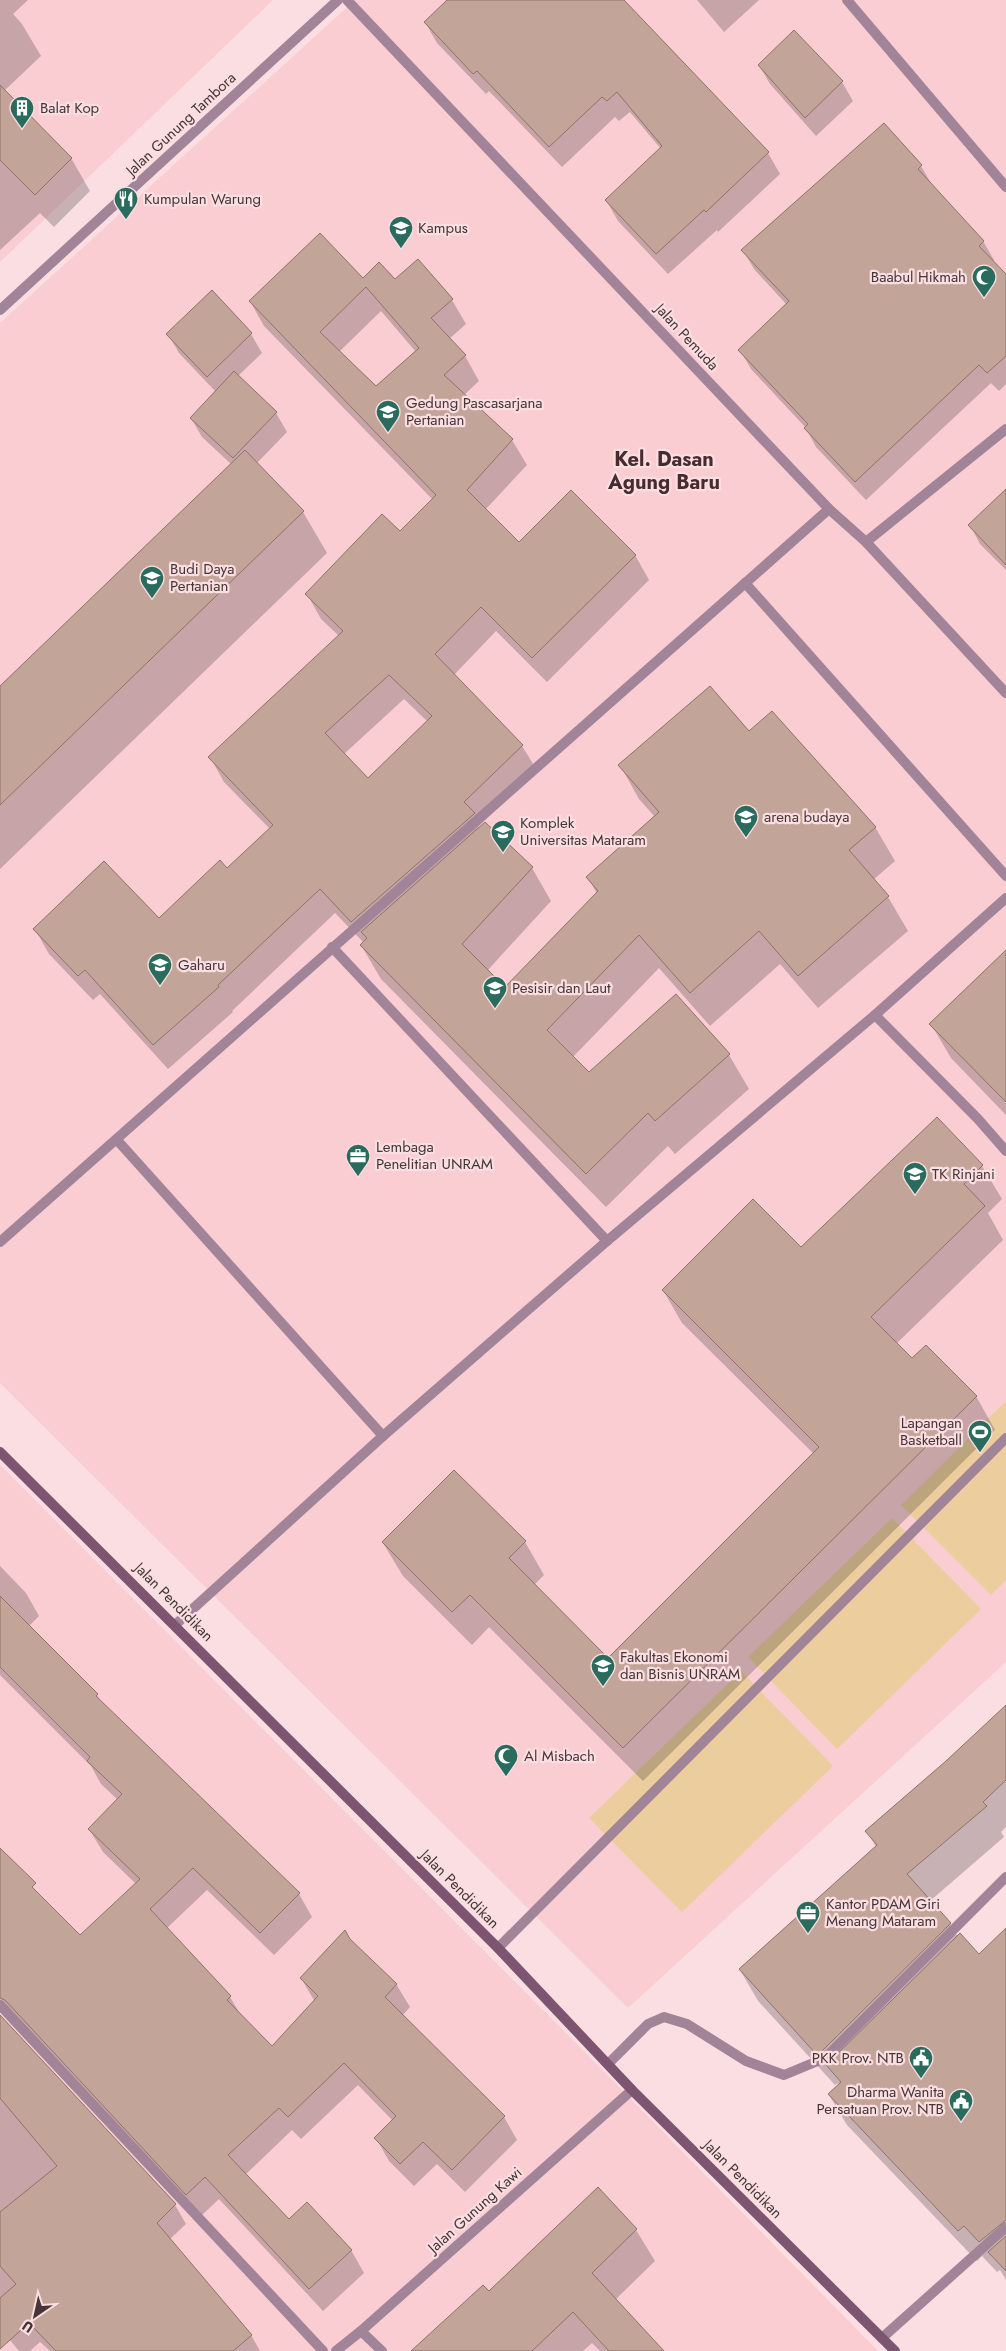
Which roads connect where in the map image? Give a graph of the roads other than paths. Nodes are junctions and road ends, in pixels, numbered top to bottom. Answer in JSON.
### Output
{"nodes":[{"id":1,"x":338,"y":0,"type":"edge"},
{"id":2,"x":347,"y":0,"type":"edge"},
{"id":3,"x":847,"y":0,"type":"edge"},
{"id":4,"x":1006,"y":187,"type":"edge"},
{"id":5,"x":0,"y":310,"type":"edge"},
{"id":6,"x":1006,"y":429,"type":"edge"},
{"id":7,"x":830,"y":509,"type":"junction"},
{"id":8,"x":866,"y":542,"type":"junction"},
{"id":9,"x":745,"y":583,"type":"junction"},
{"id":10,"x":1006,"y":693,"type":"edge"},
{"id":11,"x":1006,"y":876,"type":"edge"},
{"id":12,"x":1006,"y":898,"type":"edge"},
{"id":13,"x":332,"y":947,"type":"junction"},
{"id":14,"x":876,"y":1015,"type":"junction"},
{"id":15,"x":117,"y":1140,"type":"junction"},
{"id":16,"x":1006,"y":1152,"type":"edge"},
{"id":17,"x":607,"y":1241,"type":"junction"},
{"id":18,"x":0,"y":1242,"type":"edge"},
{"id":19,"x":383,"y":1436,"type":"junction"},
{"id":20,"x":1006,"y":1438,"type":"edge"},
{"id":21,"x":0,"y":1452,"type":"edge"},
{"id":22,"x":175,"y":1625,"type":"junction"},
{"id":23,"x":1006,"y":1877,"type":"edge"},
{"id":24,"x":498,"y":1948,"type":"junction"},
{"id":25,"x":0,"y":2004,"type":"edge"},
{"id":26,"x":608,"y":2064,"type":"junction"},
{"id":27,"x":632,"y":2090,"type":"junction"},
{"id":28,"x":1006,"y":2227,"type":"edge"},
{"id":29,"x":362,"y":2331,"type":"junction"},
{"id":30,"x":882,"y":2338,"type":"junction"},
{"id":31,"x":323,"y":2351,"type":"edge"},
{"id":32,"x":336,"y":2351,"type":"edge"},
{"id":33,"x":382,"y":2351,"type":"edge"},
{"id":34,"x":895,"y":2351,"type":"edge"}],
"edges":[{"from":1,"to":5,"type":"street","name":"Jalan Gunung Tambora"},
{"from":2,"to":7,"type":"street","name":"Jalan Pemuda"},
{"from":3,"to":4,"type":"street"},
{"from":6,"to":8,"type":"street"},
{"from":7,"to":8,"type":"street","name":"Jalan Pemuda"},
{"from":7,"to":9,"type":"street"},
{"from":8,"to":10,"type":"street","name":"Jalan Pemuda"},
{"from":9,"to":11,"type":"street"},
{"from":9,"to":13,"type":"street"},
{"from":12,"to":14,"type":"street"},
{"from":13,"to":15,"type":"street"},
{"from":13,"to":17,"type":"street"},
{"from":14,"to":16,"type":"street"},
{"from":14,"to":17,"type":"street"},
{"from":15,"to":18,"type":"street"},
{"from":15,"to":19,"type":"street"},
{"from":17,"to":19,"type":"street"},
{"from":19,"to":22,"type":"street"},
{"from":20,"to":24,"type":"street"},
{"from":21,"to":22,"type":"main road","name":"Jalan Pendidikan"},
{"from":22,"to":24,"type":"main road","name":"Jalan Pendidikan"},
{"from":23,"to":26,"type":"street"},
{"from":24,"to":26,"type":"main road","name":"Jalan Pendidikan"},
{"from":25,"to":31,"type":"street"},
{"from":26,"to":27,"type":"main road","name":"Jalan Pendidikan"},
{"from":27,"to":29,"type":"street","name":"Jalan Gunung Kawi"},
{"from":27,"to":30,"type":"main road","name":"Jalan Pendidikan"},
{"from":28,"to":30,"type":"street"},
{"from":29,"to":32,"type":"street","name":"Jalan Gunung Kawi"},
{"from":29,"to":33,"type":"street"},
{"from":30,"to":34,"type":"main road","name":"Jalan Pendidikan"}]}
